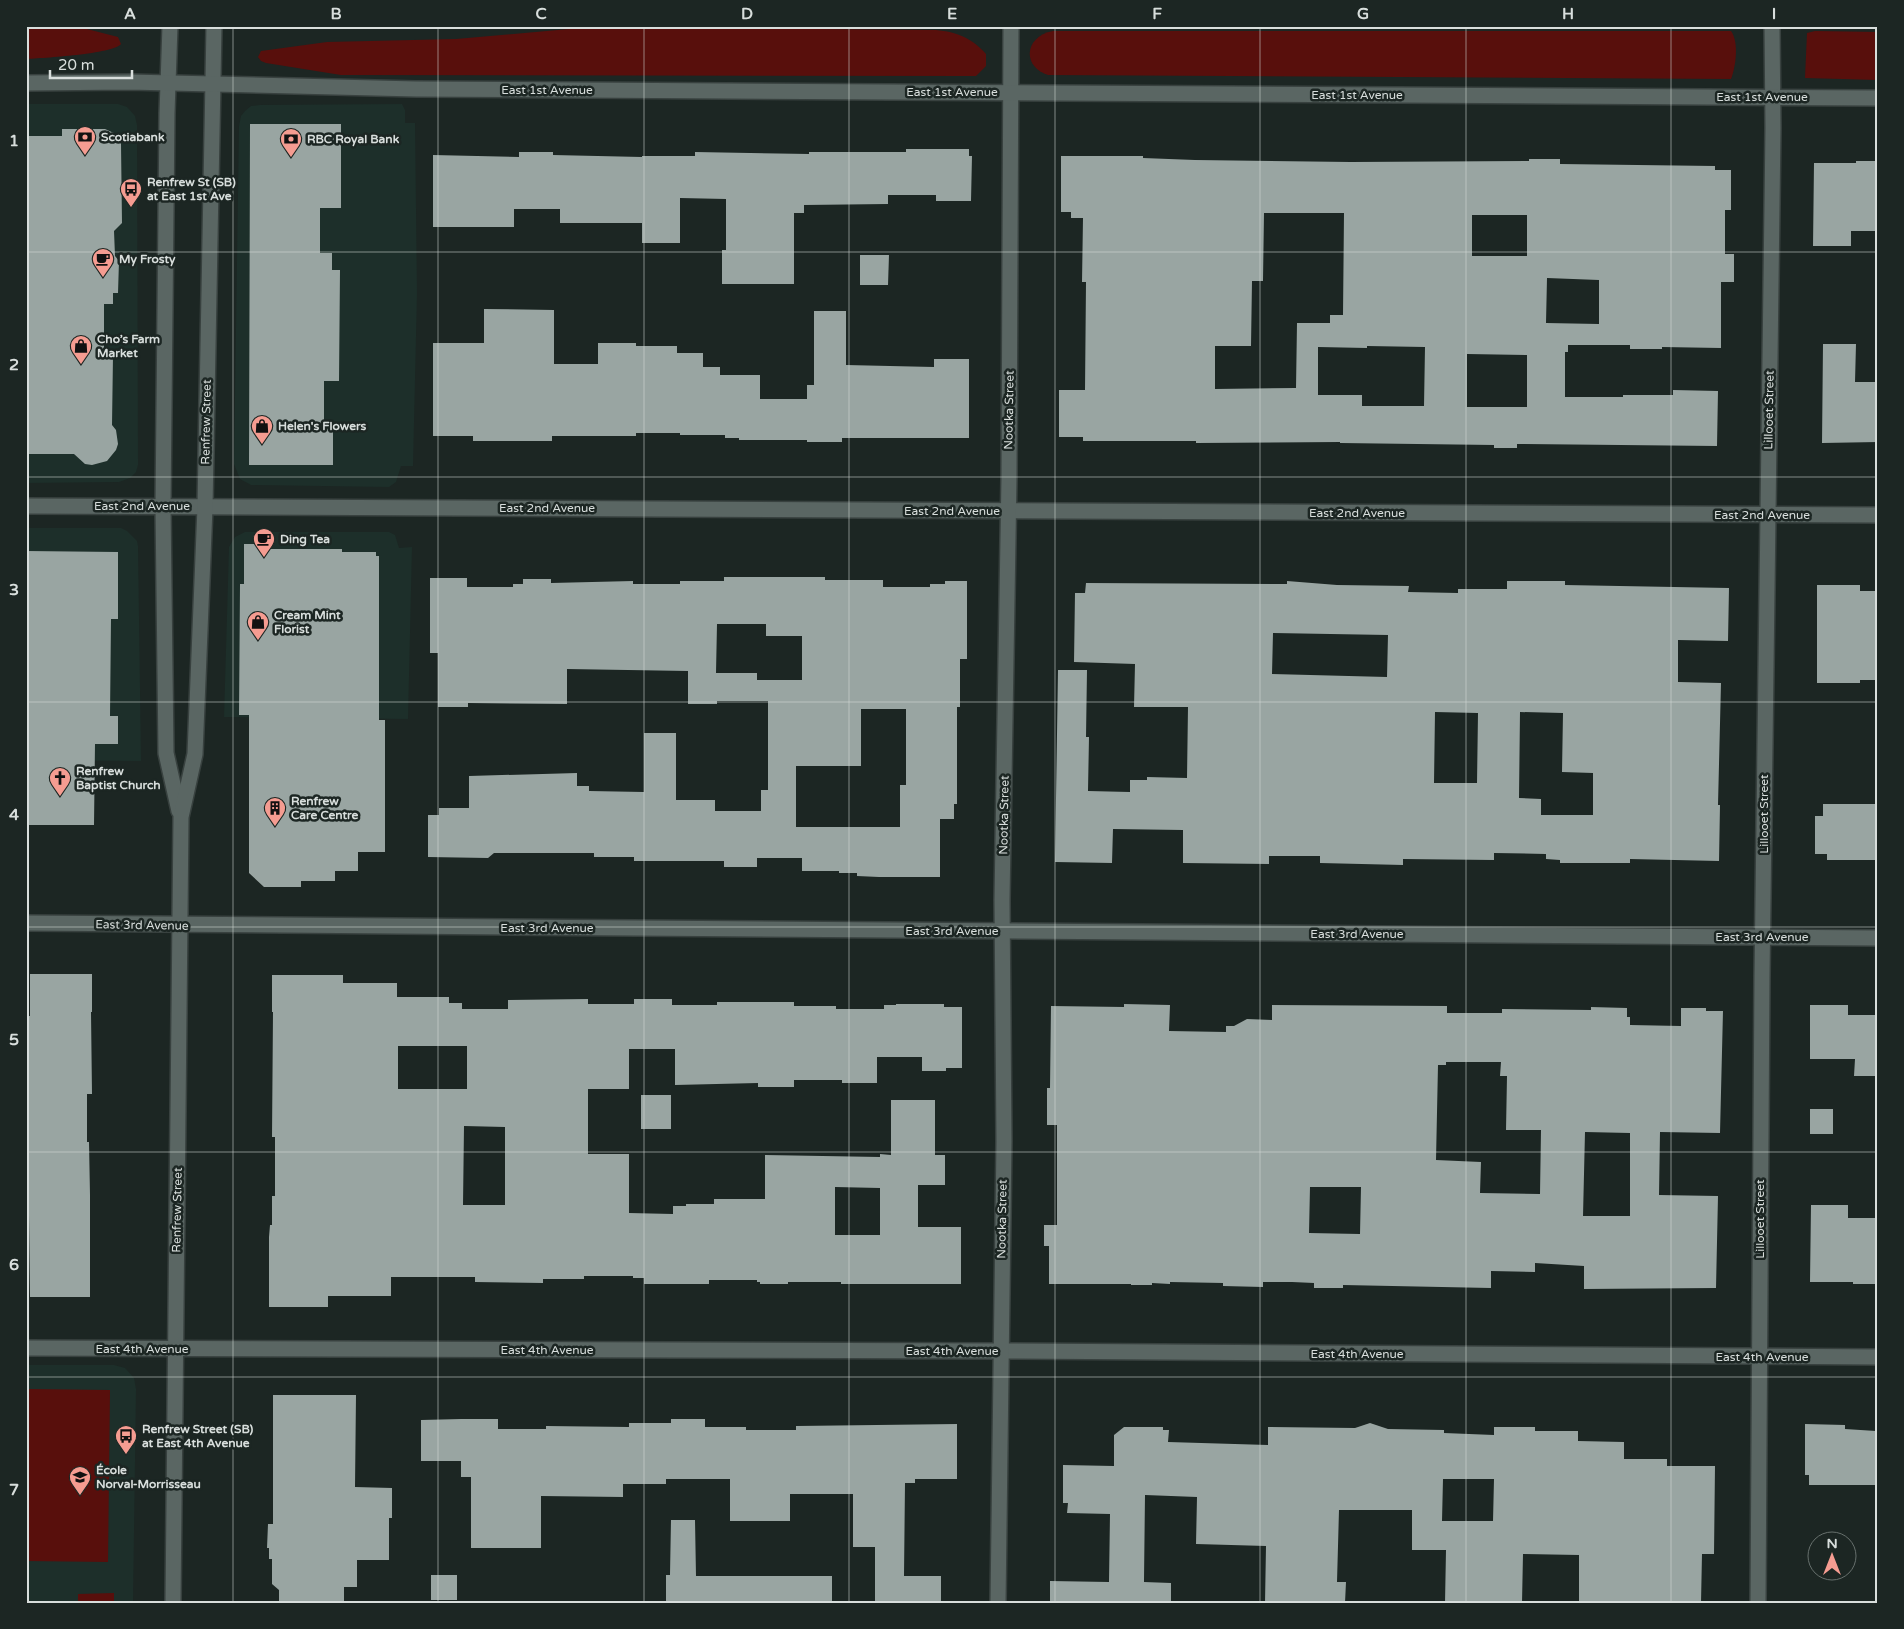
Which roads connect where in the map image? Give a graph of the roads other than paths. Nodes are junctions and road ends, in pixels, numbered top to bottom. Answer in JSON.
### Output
{"nodes":[{"id":1,"x":170,"y":26,"type":"edge"},
{"id":2,"x":214,"y":26,"type":"edge"},
{"id":3,"x":1012,"y":26,"type":"edge"},
{"id":4,"x":1772,"y":26,"type":"edge"},
{"id":5,"x":26,"y":83,"type":"edge"},
{"id":6,"x":168,"y":83,"type":"junction"},
{"id":7,"x":213,"y":85,"type":"junction"},
{"id":8,"x":1011,"y":93,"type":"junction"},
{"id":9,"x":1773,"y":97,"type":"junction"},
{"id":10,"x":1878,"y":98,"type":"edge"},
{"id":11,"x":26,"y":506,"type":"edge"},
{"id":12,"x":163,"y":507,"type":"junction"},
{"id":13,"x":205,"y":507,"type":"junction"},
{"id":14,"x":1008,"y":511,"type":"junction"},
{"id":15,"x":1767,"y":515,"type":"junction"},
{"id":16,"x":1878,"y":516,"type":"edge"},
{"id":17,"x":180,"y":816,"type":"junction"},
{"id":18,"x":26,"y":923,"type":"edge"},
{"id":19,"x":179,"y":925,"type":"junction"},
{"id":20,"x":1002,"y":932,"type":"junction"},
{"id":21,"x":1762,"y":937,"type":"junction"},
{"id":22,"x":1878,"y":938,"type":"edge"},
{"id":23,"x":26,"y":1348,"type":"edge"},
{"id":24,"x":175,"y":1349,"type":"junction"},
{"id":25,"x":1001,"y":1351,"type":"junction"},
{"id":26,"x":1759,"y":1357,"type":"junction"},
{"id":27,"x":1878,"y":1357,"type":"edge"},
{"id":28,"x":173,"y":1603,"type":"edge"},
{"id":29,"x":998,"y":1603,"type":"edge"},
{"id":30,"x":1758,"y":1603,"type":"edge"}],
"edges":[{"from":1,"to":6,"type":"street","name":"Renfrew Street"},
{"from":2,"to":7,"type":"street","name":"Renfrew Street"},
{"from":3,"to":8,"type":"street","name":"Nootka Street"},
{"from":4,"to":9,"type":"street","name":"Lillooet Street"},
{"from":5,"to":6,"type":"street","name":"East 1st Avenue"},
{"from":6,"to":7,"type":"street","name":"East 1st Avenue"},
{"from":6,"to":12,"type":"street","name":"Renfrew Street"},
{"from":7,"to":8,"type":"street","name":"East 1st Avenue"},
{"from":7,"to":13,"type":"street","name":"Renfrew Street"},
{"from":8,"to":9,"type":"street","name":"East 1st Avenue"},
{"from":8,"to":14,"type":"street","name":"Nootka Street"},
{"from":9,"to":10,"type":"street","name":"East 1st Avenue"},
{"from":9,"to":15,"type":"street","name":"Lillooet Street"},
{"from":11,"to":12,"type":"street","name":"East 2nd Avenue"},
{"from":12,"to":13,"type":"street","name":"East 2nd Avenue"},
{"from":12,"to":17,"type":"street","name":"Renfrew Street"},
{"from":13,"to":14,"type":"street","name":"East 2nd Avenue"},
{"from":13,"to":17,"type":"street","name":"Renfrew Street"},
{"from":14,"to":15,"type":"street","name":"East 2nd Avenue"},
{"from":14,"to":20,"type":"street","name":"Nootka Street"},
{"from":15,"to":16,"type":"street","name":"East 2nd Avenue"},
{"from":15,"to":21,"type":"street","name":"Lillooet Street"},
{"from":17,"to":19,"type":"street","name":"Renfrew Street"},
{"from":18,"to":19,"type":"street","name":"East 3rd Avenue"},
{"from":19,"to":20,"type":"street","name":"East 3rd Avenue"},
{"from":19,"to":24,"type":"street","name":"Renfrew Street"},
{"from":20,"to":21,"type":"street","name":"East 3rd Avenue"},
{"from":20,"to":25,"type":"street","name":"Nootka Street"},
{"from":21,"to":22,"type":"street","name":"East 3rd Avenue"},
{"from":21,"to":26,"type":"street","name":"Lillooet Street"},
{"from":23,"to":24,"type":"street","name":"East 4th Avenue"},
{"from":24,"to":25,"type":"street","name":"East 4th Avenue"},
{"from":24,"to":28,"type":"street","name":"Renfrew Street"},
{"from":25,"to":26,"type":"street","name":"East 4th Avenue"},
{"from":25,"to":29,"type":"street","name":"Nootka Street"},
{"from":26,"to":27,"type":"street","name":"East 4th Avenue"},
{"from":26,"to":30,"type":"street","name":"Lillooet Street"}]}
